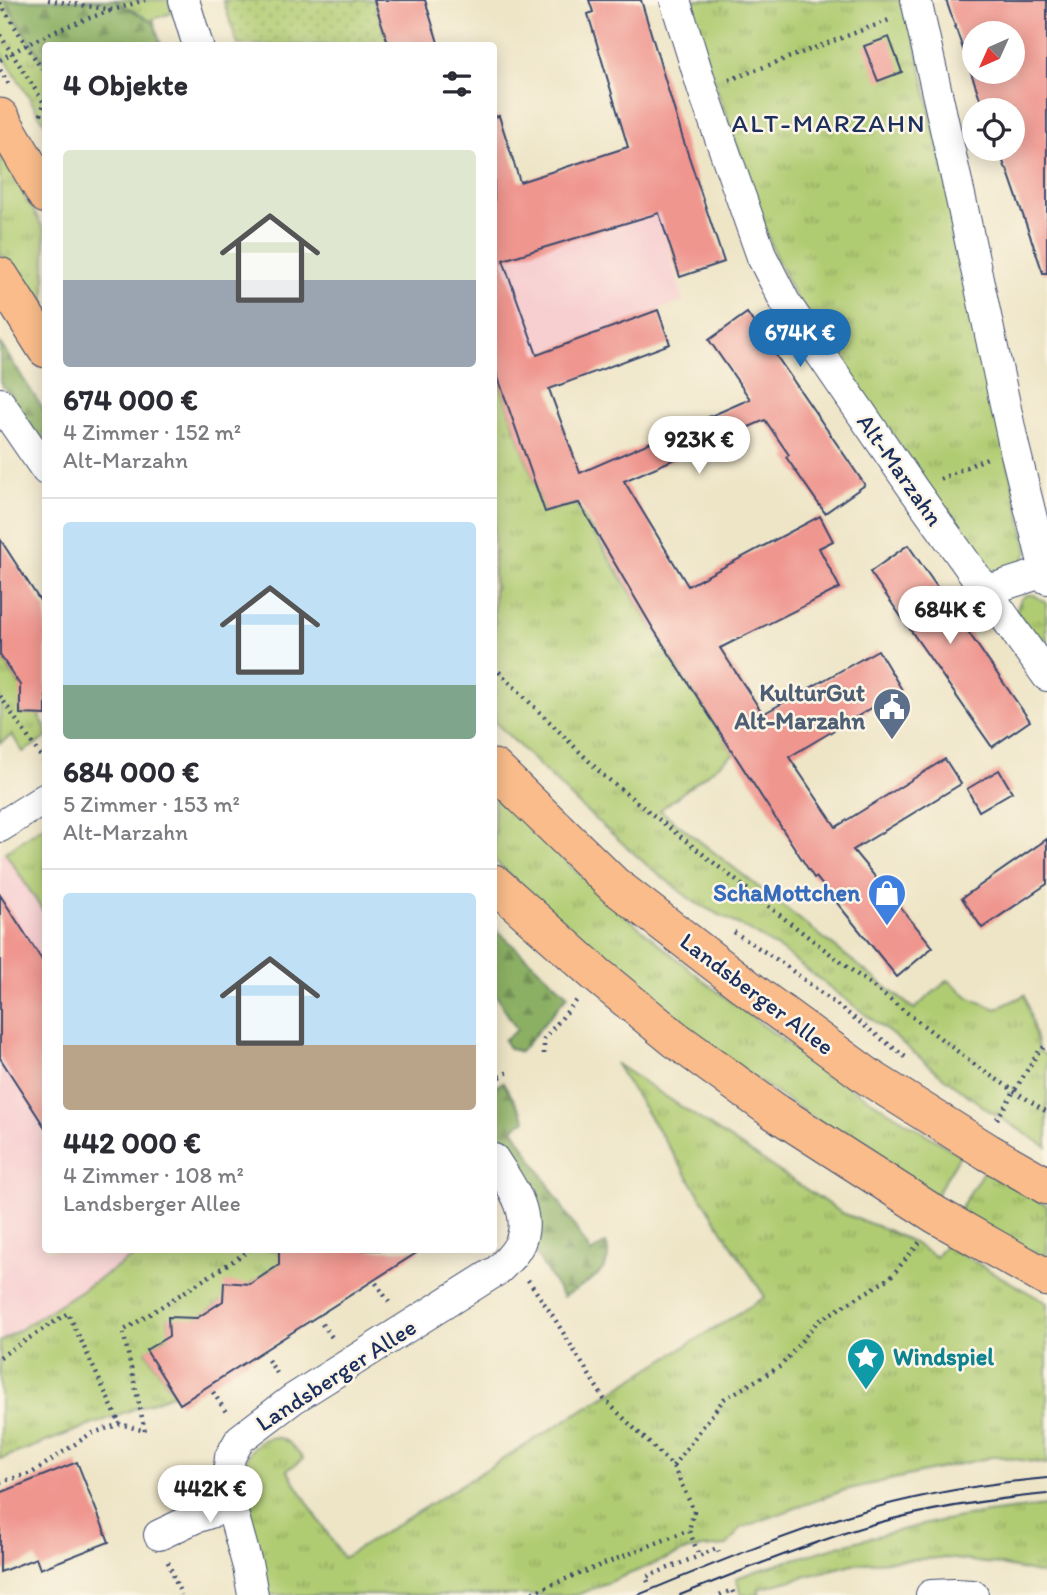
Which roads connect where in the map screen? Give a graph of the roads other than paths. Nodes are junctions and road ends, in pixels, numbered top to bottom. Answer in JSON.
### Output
{"nodes":[{"id":1,"x":184,"y":0,"type":"edge"},
{"id":2,"x":675,"y":0,"type":"edge"},
{"id":3,"x":917,"y":5,"type":"edge"},
{"id":4,"x":197,"y":42,"type":"edge"},
{"id":5,"x":0,"y":117,"type":"edge"},
{"id":6,"x":42,"y":188,"type":"edge"},
{"id":7,"x":0,"y":276,"type":"edge"},
{"id":8,"x":42,"y":343,"type":"edge"},
{"id":9,"x":0,"y":403,"type":"edge"},
{"id":10,"x":42,"y":464,"type":"edge"},
{"id":11,"x":1046,"y":576,"type":"edge"},
{"id":12,"x":985,"y":591,"type":"junction"},
{"id":13,"x":1047,"y":676,"type":"edge"},
{"id":14,"x":497,"y":771,"type":"edge"},
{"id":15,"x":42,"y":801,"type":"edge"},
{"id":16,"x":0,"y":827,"type":"edge"},
{"id":17,"x":497,"y":886,"type":"edge"},
{"id":18,"x":497,"y":1164,"type":"edge"},
{"id":19,"x":1047,"y":1186,"type":"edge"},
{"id":20,"x":1047,"y":1278,"type":"edge"},
{"id":21,"x":231,"y":1506,"type":"junction"},
{"id":22,"x":162,"y":1544,"type":"road end"},
{"id":23,"x":253,"y":1595,"type":"edge"},
{"id":24,"x":931,"y":1595,"type":"edge"},
{"id":25,"x":973,"y":1595,"type":"edge"}],
"edges":[{"from":1,"to":4,"type":"street"},
{"from":2,"to":12,"type":"street","name":"Alt-Marzahn"},
{"from":3,"to":11,"type":"street"},
{"from":5,"to":6,"type":"main road"},
{"from":7,"to":8,"type":"main road"},
{"from":9,"to":10,"type":"street"},
{"from":11,"to":12,"type":"street"},
{"from":12,"to":13,"type":"street","name":"Alt-Marzahn"},
{"from":14,"to":19,"type":"main road","name":"Landsberger Allee"},
{"from":15,"to":16,"type":"street"},
{"from":17,"to":20,"type":"main road"},
{"from":18,"to":21,"type":"street","name":"Landsberger Allee"},
{"from":21,"to":22,"type":"street"},
{"from":21,"to":23,"type":"street","name":"Landsberger Allee"},
{"from":24,"to":25,"type":"street"}]}
